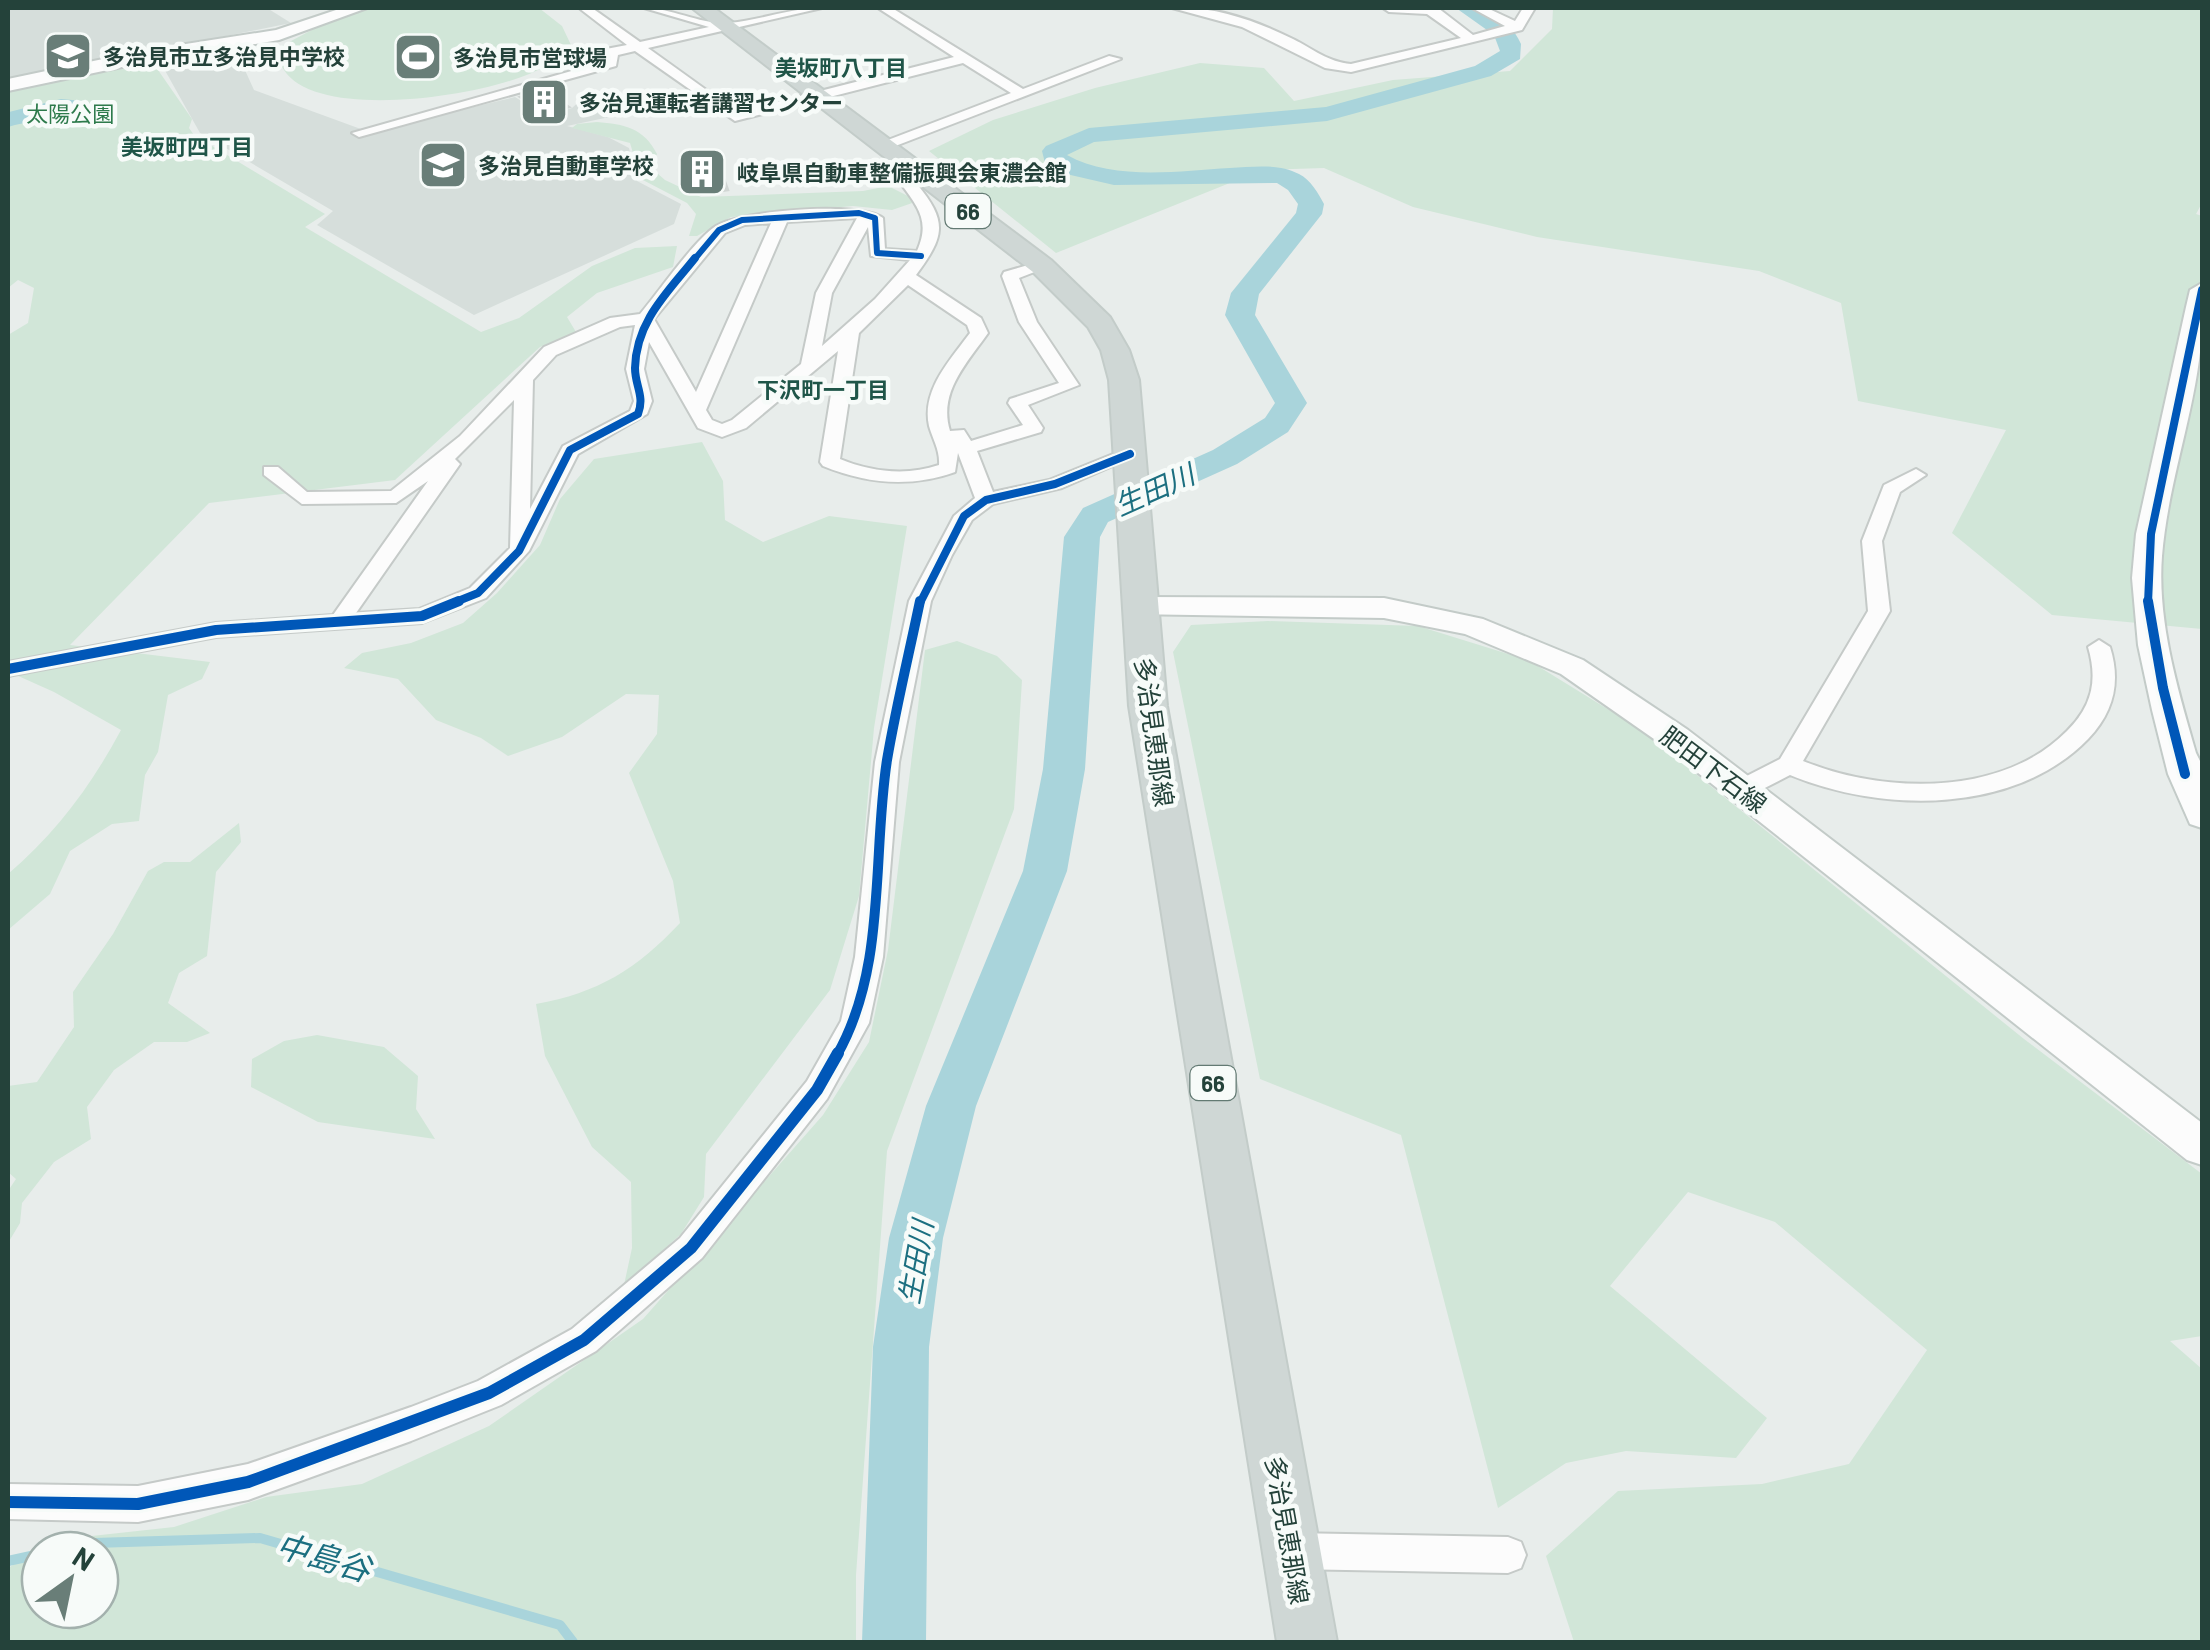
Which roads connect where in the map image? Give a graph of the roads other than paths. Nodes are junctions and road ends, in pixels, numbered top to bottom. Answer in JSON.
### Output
{"nodes":[{"id":1,"x":358,"y":8,"type":"edge"},
{"id":2,"x":586,"y":8,"type":"edge"},
{"id":3,"x":650,"y":8,"type":"edge"},
{"id":4,"x":702,"y":8,"type":"edge"},
{"id":5,"x":816,"y":8,"type":"edge"},
{"id":6,"x":884,"y":8,"type":"edge"},
{"id":7,"x":1181,"y":8,"type":"edge"},
{"id":8,"x":1389,"y":8,"type":"edge"},
{"id":9,"x":1478,"y":8,"type":"edge"},
{"id":10,"x":1529,"y":8,"type":"edge"},
{"id":11,"x":1430,"y":9,"type":"edge"},
{"id":12,"x":728,"y":28,"type":"junction"},
{"id":13,"x":1518,"y":28,"type":"junction"},
{"id":14,"x":1472,"y":40,"type":"junction"},
{"id":15,"x":643,"y":47,"type":"junction"},
{"id":16,"x":965,"y":58,"type":"junction"},
{"id":17,"x":1114,"y":59,"type":"dead end"},
{"id":18,"x":8,"y":85,"type":"edge"},
{"id":19,"x":1020,"y":94,"type":"junction"},
{"id":20,"x":820,"y":97,"type":"junction"},
{"id":21,"x":359,"y":133,"type":"dead end"},
{"id":22,"x":886,"y":146,"type":"junction"},
{"id":23,"x":915,"y":170,"type":"junction"},
{"id":24,"x":866,"y":215,"type":"junction"},
{"id":25,"x":780,"y":220,"type":"junction"},
{"id":26,"x":921,"y":256,"type":"junction"},
{"id":27,"x":1042,"y":266,"type":"junction"},
{"id":28,"x":908,"y":277,"type":"junction"},
{"id":29,"x":2202,"y":290,"type":"edge"},
{"id":30,"x":645,"y":319,"type":"junction"},
{"id":31,"x":850,"y":332,"type":"junction"},
{"id":32,"x":810,"y":365,"type":"junction"},
{"id":33,"x":524,"y":378,"type":"junction"},
{"id":34,"x":697,"y":410,"type":"junction"},
{"id":35,"x":940,"y":410,"type":"junction"},
{"id":36,"x":468,"y":440,"type":"junction"},
{"id":37,"x":966,"y":448,"type":"junction"},
{"id":38,"x":271,"y":471,"type":"dead end"},
{"id":39,"x":1916,"y":475,"type":"dead end"},
{"id":40,"x":1132,"y":485,"type":"junction"},
{"id":41,"x":986,"y":500,"type":"junction"},
{"id":42,"x":519,"y":551,"type":"junction"},
{"id":43,"x":1140,"y":607,"type":"junction"},
{"id":44,"x":339,"y":622,"type":"junction"},
{"id":45,"x":2098,"y":646,"type":"dead end"},
{"id":46,"x":8,"y":669,"type":"edge"},
{"id":47,"x":1789,"y":765,"type":"junction"},
{"id":48,"x":2194,"y":776,"type":"edge"},
{"id":49,"x":1742,"y":789,"type":"junction"},
{"id":50,"x":2202,"y":815,"type":"edge"},
{"id":51,"x":2202,"y":1147,"type":"edge"},
{"id":52,"x":8,"y":1502,"type":"edge"},
{"id":53,"x":1292,"y":1551,"type":"junction"},
{"id":54,"x":1508,"y":1555,"type":"dead end"},
{"id":55,"x":1307,"y":1642,"type":"edge"}],
"edges":[{"from":1,"to":18,"type":"street"},
{"from":2,"to":15,"type":"street"},
{"from":3,"to":12,"type":"street"},
{"from":4,"to":12,"type":"main road","name":"多治見恵那線","number":"66"},
{"from":5,"to":12,"type":"street"},
{"from":6,"to":16,"type":"street"},
{"from":7,"to":14,"type":"street"},
{"from":8,"to":11,"type":"street"},
{"from":9,"to":13,"type":"street"},
{"from":10,"to":13,"type":"street"},
{"from":11,"to":14,"type":"street"},
{"from":12,"to":15,"type":"street"},
{"from":12,"to":20,"type":"main road","name":"多治見恵那線","number":"66"},
{"from":13,"to":14,"type":"street"},
{"from":15,"to":20,"type":"street"},
{"from":15,"to":21,"type":"street"},
{"from":16,"to":19,"type":"street"},
{"from":16,"to":20,"type":"street"},
{"from":17,"to":19,"type":"street"},
{"from":19,"to":22,"type":"street"},
{"from":20,"to":22,"type":"main road","name":"多治見恵那線","number":"66"},
{"from":22,"to":23,"type":"main road","name":"多治見恵那線","number":"66"},
{"from":23,"to":26,"type":"street"},
{"from":23,"to":27,"type":"main road","name":"多治見恵那線","number":"66"},
{"from":24,"to":25,"type":"street"},
{"from":24,"to":26,"type":"street"},
{"from":24,"to":32,"type":"street"},
{"from":25,"to":30,"type":"street"},
{"from":25,"to":34,"type":"street"},
{"from":26,"to":28,"type":"street"},
{"from":27,"to":37,"type":"street"},
{"from":27,"to":40,"type":"main road","name":"多治見恵那線","number":"66"},
{"from":28,"to":31,"type":"street"},
{"from":28,"to":35,"type":"street"},
{"from":29,"to":48,"type":"street"},
{"from":30,"to":33,"type":"street"},
{"from":30,"to":34,"type":"street"},
{"from":30,"to":42,"type":"street"},
{"from":31,"to":32,"type":"street"},
{"from":31,"to":35,"type":"street"},
{"from":32,"to":34,"type":"street"},
{"from":33,"to":36,"type":"street"},
{"from":33,"to":42,"type":"street"},
{"from":35,"to":37,"type":"street"},
{"from":36,"to":38,"type":"street"},
{"from":36,"to":44,"type":"street"},
{"from":37,"to":41,"type":"street"},
{"from":39,"to":47,"type":"street"},
{"from":40,"to":41,"type":"street"},
{"from":40,"to":43,"type":"main road","name":"多治見恵那線","number":"66"},
{"from":41,"to":52,"type":"street"},
{"from":42,"to":44,"type":"street"},
{"from":43,"to":49,"type":"street","name":"肥田下石線"},
{"from":43,"to":53,"type":"main road","name":"多治見恵那線","number":"66"},
{"from":44,"to":46,"type":"street"},
{"from":45,"to":47,"type":"street"},
{"from":47,"to":49,"type":"street"},
{"from":48,"to":50,"type":"street"},
{"from":49,"to":51,"type":"street","name":"肥田下石線"},
{"from":53,"to":54,"type":"street"},
{"from":53,"to":55,"type":"main road","name":"多治見恵那線","number":"66"}]}
